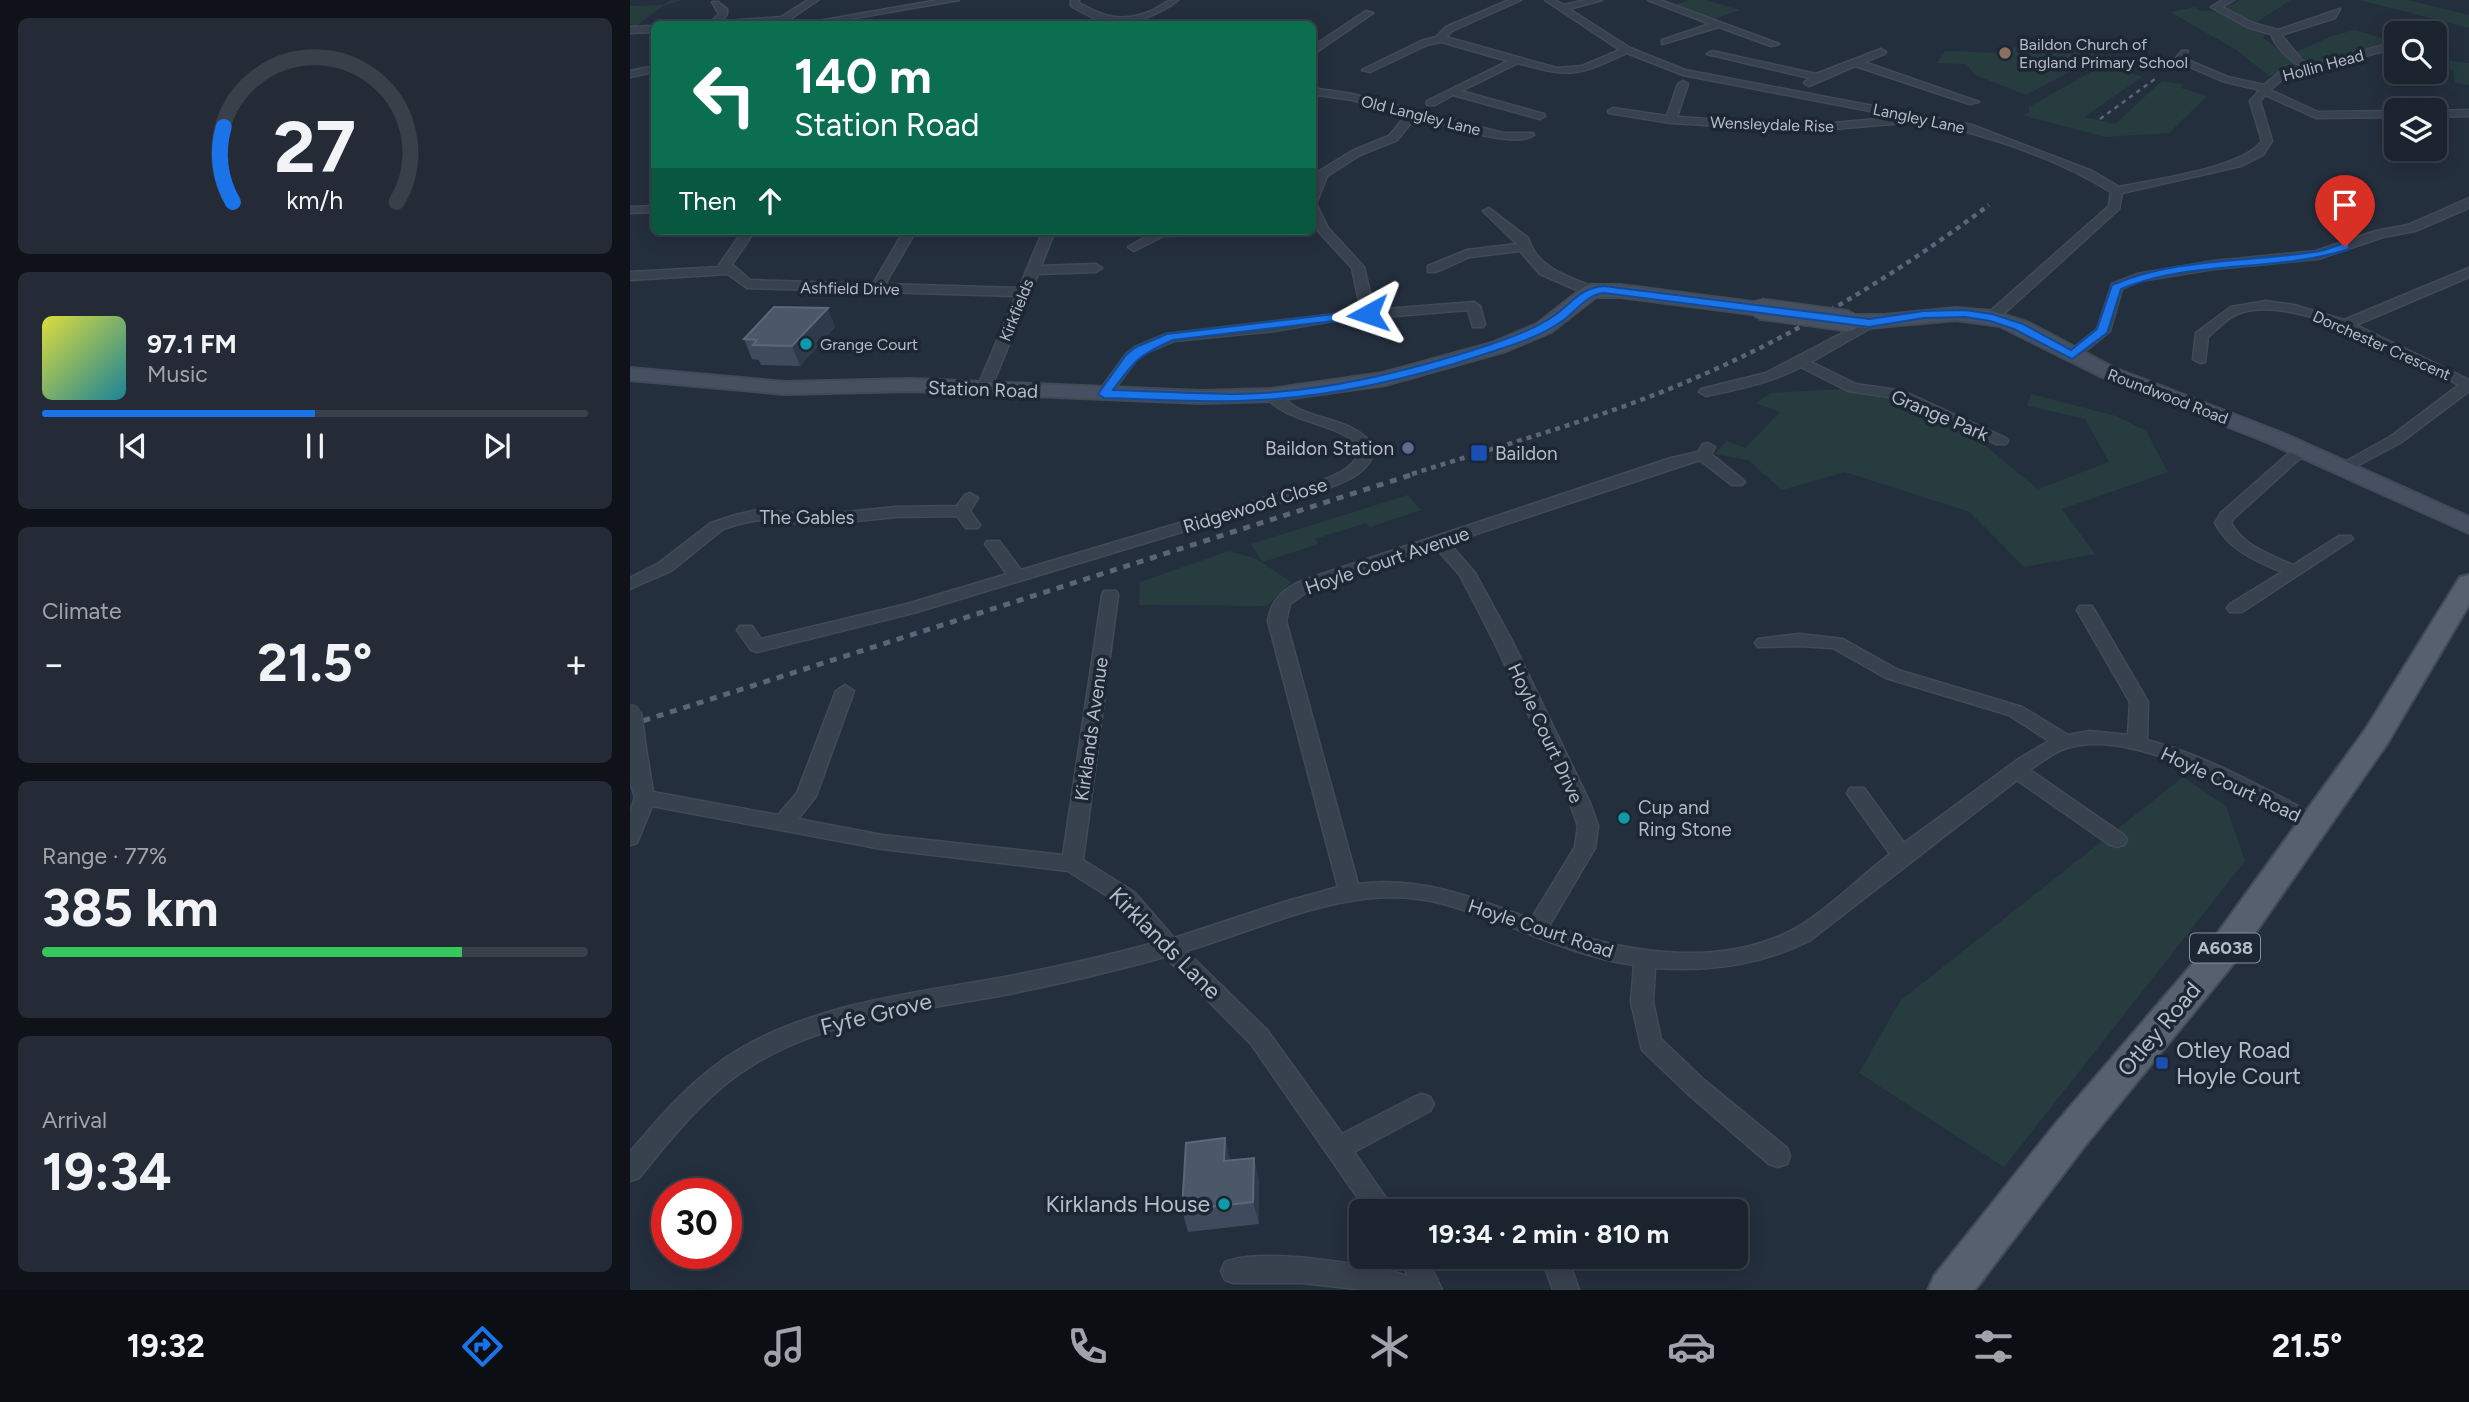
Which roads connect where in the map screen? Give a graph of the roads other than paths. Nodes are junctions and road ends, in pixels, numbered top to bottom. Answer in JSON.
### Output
{"nodes":[{"id":1,"x":814,"y":0,"type":"edge"},
{"id":2,"x":955,"y":0,"type":"edge"},
{"id":3,"x":1075,"y":0,"type":"edge"},
{"id":4,"x":1174,"y":0,"type":"edge"},
{"id":5,"x":1517,"y":0,"type":"edge"},
{"id":6,"x":1549,"y":0,"type":"edge"},
{"id":7,"x":1598,"y":0,"type":"edge"},
{"id":8,"x":1652,"y":0,"type":"edge"},
{"id":9,"x":2230,"y":0,"type":"edge"},
{"id":10,"x":715,"y":4,"type":"dead end"},
{"id":11,"x":1563,"y":8,"type":"junction"},
{"id":12,"x":2337,"y":11,"type":"dead end"},
{"id":13,"x":1369,"y":13,"type":"dead end"},
{"id":14,"x":717,"y":21,"type":"edge"},
{"id":15,"x":786,"y":21,"type":"edge"},
{"id":16,"x":841,"y":21,"type":"edge"},
{"id":17,"x":1111,"y":21,"type":"edge"},
{"id":18,"x":1123,"y":21,"type":"edge"},
{"id":19,"x":1719,"y":24,"type":"junction"},
{"id":20,"x":651,"y":29,"type":"edge"},
{"id":21,"x":630,"y":30,"type":"edge"},
{"id":22,"x":2278,"y":33,"type":"junction"},
{"id":23,"x":1679,"y":37,"type":"junction"},
{"id":24,"x":1441,"y":39,"type":"junction"},
{"id":25,"x":1774,"y":39,"type":"dead end"},
{"id":26,"x":1665,"y":42,"type":"dead end"},
{"id":27,"x":1692,"y":42,"type":"dead end"},
{"id":28,"x":2384,"y":48,"type":"edge"},
{"id":29,"x":1316,"y":49,"type":"edge"},
{"id":30,"x":1627,"y":50,"type":"junction"},
{"id":31,"x":1881,"y":52,"type":"dead end"},
{"id":32,"x":2186,"y":53,"type":"dead end"},
{"id":33,"x":1712,"y":54,"type":"dead end"},
{"id":34,"x":1515,"y":61,"type":"junction"},
{"id":35,"x":1854,"y":62,"type":"junction"},
{"id":36,"x":2313,"y":68,"type":"junction"},
{"id":37,"x":651,"y":70,"type":"edge"},
{"id":38,"x":1367,"y":70,"type":"dead end"},
{"id":39,"x":630,"y":74,"type":"edge"},
{"id":40,"x":1817,"y":78,"type":"junction"},
{"id":41,"x":1683,"y":84,"type":"dead end"},
{"id":42,"x":2266,"y":90,"type":"junction"},
{"id":43,"x":1316,"y":92,"type":"edge"},
{"id":44,"x":1452,"y":92,"type":"junction"},
{"id":45,"x":1795,"y":94,"type":"junction"},
{"id":46,"x":1974,"y":102,"type":"dead end"},
{"id":47,"x":1431,"y":103,"type":"dead end"},
{"id":48,"x":1613,"y":110,"type":"dead end"},
{"id":49,"x":2469,"y":113,"type":"edge"},
{"id":50,"x":1413,"y":114,"type":"junction"},
{"id":51,"x":2384,"y":114,"type":"edge"},
{"id":52,"x":2447,"y":114,"type":"edge"},
{"id":53,"x":1540,"y":116,"type":"dead end"},
{"id":54,"x":1913,"y":116,"type":"junction"},
{"id":55,"x":1671,"y":120,"type":"junction"},
{"id":56,"x":1530,"y":135,"type":"dead end"},
{"id":57,"x":1316,"y":191,"type":"edge"},
{"id":58,"x":2117,"y":191,"type":"junction"},
{"id":59,"x":2469,"y":201,"type":"edge"},
{"id":60,"x":651,"y":209,"type":"edge"},
{"id":61,"x":630,"y":210,"type":"edge"},
{"id":62,"x":1489,"y":211,"type":"dead end"},
{"id":63,"x":1316,"y":213,"type":"edge"},
{"id":64,"x":746,"y":235,"type":"edge"},
{"id":65,"x":908,"y":235,"type":"edge"},
{"id":66,"x":1047,"y":235,"type":"edge"},
{"id":67,"x":1157,"y":235,"type":"edge"},
{"id":68,"x":1134,"y":247,"type":"dead end"},
{"id":69,"x":1523,"y":247,"type":"junction"},
{"id":70,"x":1096,"y":268,"type":"dead end"},
{"id":71,"x":1432,"y":269,"type":"dead end"},
{"id":72,"x":731,"y":270,"type":"junction"},
{"id":73,"x":1032,"y":270,"type":"junction"},
{"id":74,"x":2469,"y":272,"type":"edge"},
{"id":75,"x":630,"y":276,"type":"edge"},
{"id":76,"x":876,"y":289,"type":"junction"},
{"id":77,"x":1591,"y":291,"type":"junction"},
{"id":78,"x":1023,"y":292,"type":"junction"},
{"id":79,"x":1368,"y":314,"type":"junction"},
{"id":80,"x":1992,"y":317,"type":"junction"},
{"id":81,"x":1859,"y":322,"type":"junction"},
{"id":82,"x":1478,"y":324,"type":"dead end"},
{"id":83,"x":2344,"y":325,"type":"junction"},
{"id":84,"x":2072,"y":355,"type":"junction"},
{"id":85,"x":2200,"y":359,"type":"dead end"},
{"id":86,"x":1801,"y":362,"type":"junction"},
{"id":87,"x":630,"y":374,"type":"edge"},
{"id":88,"x":2469,"y":385,"type":"edge"},
{"id":89,"x":984,"y":388,"type":"junction"},
{"id":90,"x":1706,"y":392,"type":"dead end"},
{"id":91,"x":1104,"y":394,"type":"junction"},
{"id":92,"x":1271,"y":396,"type":"junction"},
{"id":93,"x":2001,"y":441,"type":"dead end"},
{"id":94,"x":2301,"y":450,"type":"junction"},
{"id":95,"x":2342,"y":468,"type":"junction"},
{"id":96,"x":1737,"y":482,"type":"dead end"},
{"id":97,"x":972,"y":525,"type":"dead end"},
{"id":98,"x":2469,"y":527,"type":"edge"},
{"id":99,"x":2345,"y":539,"type":"dead end"},
{"id":100,"x":1440,"y":541,"type":"junction"},
{"id":101,"x":993,"y":544,"type":"dead end"},
{"id":102,"x":2293,"y":571,"type":"junction"},
{"id":103,"x":1017,"y":576,"type":"junction"},
{"id":104,"x":2469,"y":583,"type":"edge"},
{"id":105,"x":630,"y":584,"type":"edge"},
{"id":106,"x":1110,"y":595,"type":"dead end"},
{"id":107,"x":2236,"y":608,"type":"dead end"},
{"id":108,"x":2086,"y":610,"type":"dead end"},
{"id":109,"x":746,"y":630,"type":"dead end"},
{"id":110,"x":1764,"y":643,"type":"dead end"},
{"id":111,"x":845,"y":691,"type":"dead end"},
{"id":112,"x":631,"y":709,"type":"edge"},
{"id":113,"x":2064,"y":741,"type":"junction"},
{"id":114,"x":2137,"y":743,"type":"junction"},
{"id":115,"x":2017,"y":770,"type":"junction"},
{"id":116,"x":638,"y":790,"type":"edge"},
{"id":117,"x":1857,"y":793,"type":"dead end"},
{"id":118,"x":783,"y":823,"type":"junction"},
{"id":119,"x":2314,"y":823,"type":"junction"},
{"id":120,"x":630,"y":838,"type":"edge"},
{"id":121,"x":2117,"y":839,"type":"dead end"},
{"id":122,"x":1902,"y":855,"type":"junction"},
{"id":123,"x":1072,"y":864,"type":"junction"},
{"id":124,"x":1350,"y":894,"type":"junction"},
{"id":125,"x":1536,"y":930,"type":"junction"},
{"id":126,"x":1169,"y":948,"type":"junction"},
{"id":127,"x":1645,"y":958,"type":"junction"},
{"id":128,"x":1422,"y":1104,"type":"dead end"},
{"id":129,"x":1337,"y":1149,"type":"junction"},
{"id":130,"x":1778,"y":1156,"type":"dead end"},
{"id":131,"x":630,"y":1170,"type":"edge"},
{"id":132,"x":1373,"y":1199,"type":"edge"},
{"id":133,"x":1418,"y":1269,"type":"edge"},
{"id":134,"x":1558,"y":1269,"type":"edge"},
{"id":135,"x":1234,"y":1271,"type":"dead end"},
{"id":136,"x":1415,"y":1290,"type":"edge"},
{"id":137,"x":1429,"y":1290,"type":"edge"},
{"id":138,"x":1566,"y":1290,"type":"edge"},
{"id":139,"x":1949,"y":1290,"type":"edge"}],
"edges":[{"from":1,"to":15,"type":"street"},
{"from":2,"to":16,"type":"street"},
{"from":3,"to":17,"type":"street"},
{"from":4,"to":18,"type":"street"},
{"from":5,"to":24,"type":"street"},
{"from":6,"to":11,"type":"street","name":"Langley Lane"},
{"from":7,"to":11,"type":"street"},
{"from":8,"to":19,"type":"street"},
{"from":9,"to":22,"type":"street"},
{"from":10,"to":14,"type":"street"},
{"from":11,"to":30,"type":"street","name":"Langley Lane"},
{"from":12,"to":22,"type":"street"},
{"from":13,"to":29,"type":"street"},
{"from":19,"to":23,"type":"street"},
{"from":19,"to":25,"type":"street"},
{"from":20,"to":21,"type":"street"},
{"from":22,"to":36,"type":"street"},
{"from":23,"to":26,"type":"street"},
{"from":23,"to":27,"type":"street"},
{"from":24,"to":34,"type":"street"},
{"from":24,"to":38,"type":"street"},
{"from":28,"to":36,"type":"street","name":"Hollin Head"},
{"from":30,"to":34,"type":"street"},
{"from":30,"to":45,"type":"street","name":"Langley Lane"},
{"from":31,"to":35,"type":"street"},
{"from":32,"to":42,"type":"street"},
{"from":33,"to":40,"type":"street"},
{"from":34,"to":44,"type":"street"},
{"from":35,"to":40,"type":"street"},
{"from":35,"to":46,"type":"street"},
{"from":36,"to":42,"type":"street","name":"Hollin Head"},
{"from":37,"to":39,"type":"street"},
{"from":40,"to":45,"type":"street"},
{"from":41,"to":55,"type":"street"},
{"from":42,"to":51,"type":"street"},
{"from":42,"to":58,"type":"street","name":"Hollin Head"},
{"from":43,"to":50,"type":"street","name":"Old Langley Lane"},
{"from":44,"to":47,"type":"street"},
{"from":44,"to":53,"type":"street"},
{"from":45,"to":54,"type":"street","name":"Langley Lane"},
{"from":48,"to":55,"type":"street","name":"Wensleydale Rise"},
{"from":49,"to":52,"type":"street"},
{"from":50,"to":56,"type":"street","name":"Old Langley Lane"},
{"from":50,"to":57,"type":"street"},
{"from":54,"to":55,"type":"street","name":"Wensleydale Rise"},
{"from":54,"to":58,"type":"street","name":"Langley Lane"},
{"from":58,"to":80,"type":"street"},
{"from":59,"to":84,"type":"street"},
{"from":60,"to":61,"type":"street"},
{"from":62,"to":69,"type":"street"},
{"from":63,"to":79,"type":"street"},
{"from":64,"to":72,"type":"street"},
{"from":65,"to":76,"type":"street"},
{"from":66,"to":73,"type":"street","name":"Kirkfields"},
{"from":67,"to":68,"type":"street"},
{"from":69,"to":71,"type":"street"},
{"from":69,"to":77,"type":"street"},
{"from":70,"to":73,"type":"street"},
{"from":72,"to":75,"type":"street"},
{"from":72,"to":76,"type":"street","name":"Ashfield Drive"},
{"from":73,"to":78,"type":"street","name":"Kirkfields"},
{"from":74,"to":83,"type":"street"},
{"from":76,"to":78,"type":"street","name":"Ashfield Drive"},
{"from":77,"to":81,"type":"street","name":"Roundwood Road","bridge":true},
{"from":77,"to":92,"type":"street","name":"Station Road"},
{"from":78,"to":89,"type":"street","name":"Kirkfields"},
{"from":79,"to":82,"type":"street"},
{"from":79,"to":91,"type":"street"},
{"from":80,"to":81,"type":"street","name":"Roundwood Road"},
{"from":80,"to":84,"type":"street","name":"Roundwood Road"},
{"from":81,"to":86,"type":"street"},
{"from":83,"to":85,"type":"street","name":"Dorchester Crescent"},
{"from":83,"to":88,"type":"street","name":"Dorchester Crescent"},
{"from":84,"to":94,"type":"street","name":"Roundwood Road"},
{"from":86,"to":90,"type":"street"},
{"from":86,"to":93,"type":"street","name":"Grange Park"},
{"from":87,"to":89,"type":"street","name":"Station Road"},
{"from":88,"to":95,"type":"street"},
{"from":89,"to":91,"type":"street","name":"Station Road"},
{"from":91,"to":92,"type":"street","name":"Station Road"},
{"from":92,"to":103,"type":"street","name":"Ridgewood Close"},
{"from":94,"to":95,"type":"street","name":"Roundwood Road"},
{"from":94,"to":102,"type":"street"},
{"from":95,"to":98,"type":"street","name":"Roundwood Road"},
{"from":96,"to":100,"type":"street","name":"Hoyle Court Avenue"},
{"from":97,"to":105,"type":"street","name":"The Gables"},
{"from":99,"to":102,"type":"street"},
{"from":100,"to":124,"type":"street","name":"Hoyle Court Avenue"},
{"from":100,"to":125,"type":"street","name":"Hoyle Court Drive"},
{"from":101,"to":103,"type":"street"},
{"from":102,"to":107,"type":"street"},
{"from":103,"to":109,"type":"street","name":"Ridgewood Close"},
{"from":104,"to":119,"type":"main road","name":"Otley Road","number":"A6038"},
{"from":106,"to":123,"type":"street","name":"Kirklands Avenue"},
{"from":108,"to":114,"type":"street"},
{"from":110,"to":113,"type":"street"},
{"from":111,"to":118,"type":"street"},
{"from":112,"to":116,"type":"street","bridge":true},
{"from":113,"to":114,"type":"street","name":"Hoyle Court Road"},
{"from":113,"to":115,"type":"street","name":"Hoyle Court Road"},
{"from":114,"to":119,"type":"street","name":"Hoyle Court Road"},
{"from":115,"to":121,"type":"street"},
{"from":115,"to":122,"type":"street","name":"Hoyle Court Road"},
{"from":116,"to":118,"type":"street","name":"Kirklands Lane"},
{"from":116,"to":120,"type":"street"},
{"from":117,"to":122,"type":"street"},
{"from":118,"to":123,"type":"street","name":"Kirklands Lane"},
{"from":119,"to":139,"type":"main road","name":"Otley Road","number":"A6038"},
{"from":122,"to":127,"type":"street","name":"Hoyle Court Road"},
{"from":123,"to":126,"type":"street","name":"Kirklands Lane"},
{"from":124,"to":125,"type":"street","name":"Hoyle Court Road"},
{"from":124,"to":126,"type":"street","name":"Hoyle Court Road"},
{"from":125,"to":127,"type":"street","name":"Hoyle Court Road"},
{"from":126,"to":129,"type":"street","name":"Kirklands Lane"},
{"from":126,"to":131,"type":"street","name":"Fyfe Grove"},
{"from":127,"to":130,"type":"street"},
{"from":128,"to":129,"type":"street"},
{"from":129,"to":132,"type":"street","name":"Kirklands Lane"},
{"from":133,"to":137,"type":"street"},
{"from":134,"to":138,"type":"street"},
{"from":135,"to":136,"type":"street"}]}
